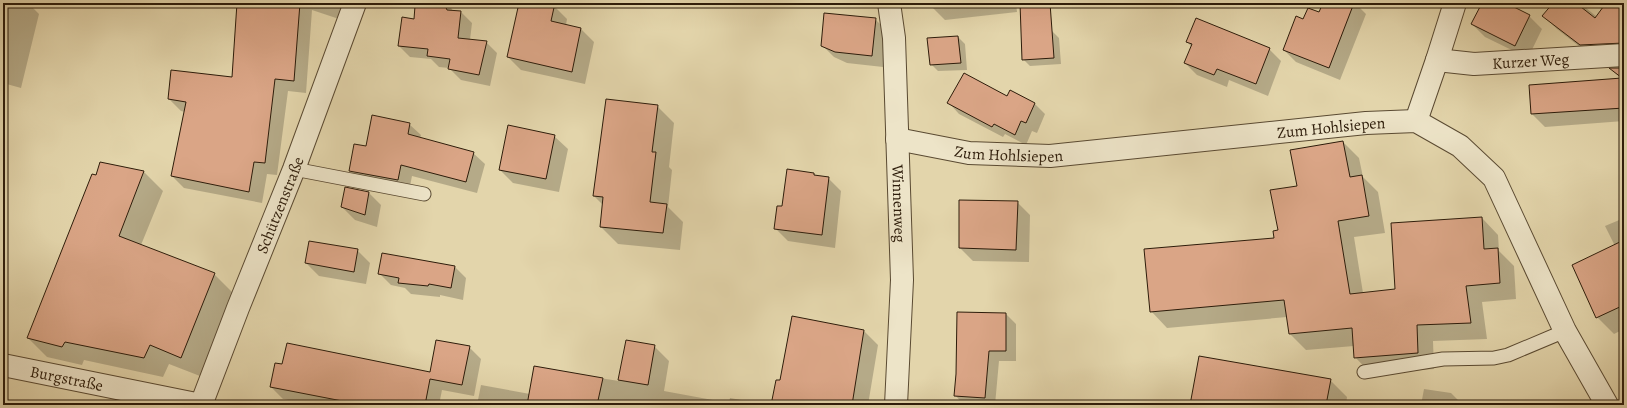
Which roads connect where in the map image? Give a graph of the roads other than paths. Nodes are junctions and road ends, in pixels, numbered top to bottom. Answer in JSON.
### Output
{"nodes":[{"id":1,"x":355,"y":3,"type":"edge"},
{"id":2,"x":890,"y":3,"type":"edge"},
{"id":3,"x":1455,"y":3,"type":"edge"},
{"id":4,"x":1624,"y":55,"type":"edge"},
{"id":5,"x":1437,"y":60,"type":"junction"},
{"id":6,"x":1416,"y":121,"type":"junction"},
{"id":7,"x":897,"y":139,"type":"junction"},
{"id":8,"x":294,"y":169,"type":"junction"},
{"id":9,"x":424,"y":194,"type":"dead end"},
{"id":10,"x":1565,"y":332,"type":"junction"},
{"id":11,"x":3,"y":365,"type":"edge"},
{"id":12,"x":1364,"y":372,"type":"dead end"},
{"id":13,"x":201,"y":405,"type":"edge"},
{"id":14,"x":896,"y":405,"type":"edge"},
{"id":15,"x":1607,"y":405,"type":"edge"}],
"edges":[{"from":1,"to":8,"type":"street","name":"Schützenstraße"},
{"from":2,"to":7,"type":"street","name":"Winnenweg"},
{"from":3,"to":5,"type":"street"},
{"from":4,"to":5,"type":"street","name":"Kurzer Weg"},
{"from":5,"to":6,"type":"street"},
{"from":6,"to":7,"type":"street","name":"Zum Hohlsiepen"},
{"from":6,"to":10,"type":"street"},
{"from":7,"to":14,"type":"street","name":"Winnenweg"},
{"from":8,"to":9,"type":"lane"},
{"from":8,"to":13,"type":"street","name":"Schützenstraße"},
{"from":10,"to":12,"type":"lane"},
{"from":10,"to":15,"type":"street"},
{"from":11,"to":13,"type":"street","name":"Burgstraße"}]}
